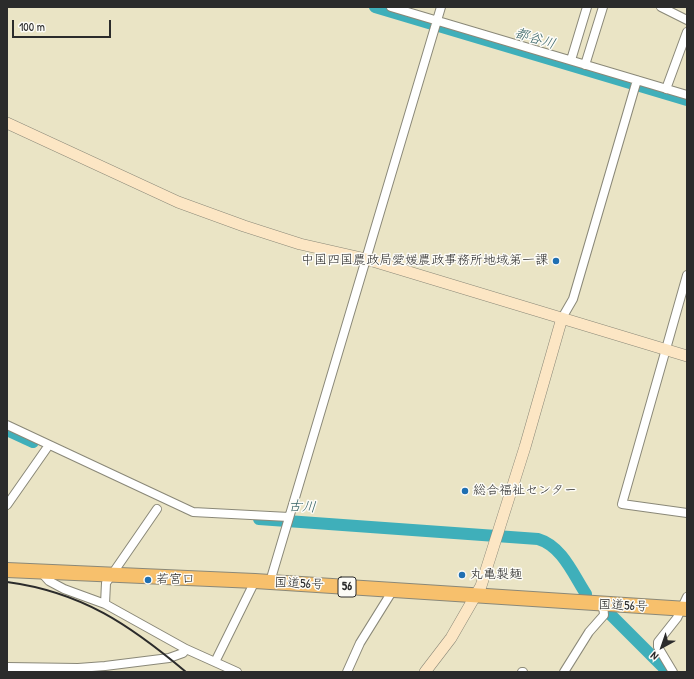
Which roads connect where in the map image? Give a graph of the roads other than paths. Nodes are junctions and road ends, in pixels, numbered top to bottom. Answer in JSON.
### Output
{"nodes":[{"id":1,"x":391,"y":7,"type":"edge"},
{"id":2,"x":440,"y":7,"type":"edge"},
{"id":3,"x":587,"y":7,"type":"edge"},
{"id":4,"x":603,"y":7,"type":"edge"},
{"id":5,"x":661,"y":7,"type":"edge"},
{"id":6,"x":687,"y":20,"type":"edge"},
{"id":7,"x":436,"y":24,"type":"junction"},
{"id":8,"x":687,"y":32,"type":"edge"},
{"id":9,"x":571,"y":60,"type":"junction"},
{"id":10,"x":585,"y":65,"type":"junction"},
{"id":11,"x":636,"y":83,"type":"junction"},
{"id":12,"x":666,"y":89,"type":"junction"},
{"id":13,"x":687,"y":95,"type":"edge"},
{"id":14,"x":7,"y":122,"type":"edge"},
{"id":15,"x":366,"y":259,"type":"junction"},
{"id":16,"x":687,"y":275,"type":"edge"},
{"id":17,"x":562,"y":318,"type":"junction"},
{"id":18,"x":665,"y":350,"type":"junction"},
{"id":19,"x":687,"y":356,"type":"edge"},
{"id":20,"x":7,"y":425,"type":"edge"},
{"id":21,"x":47,"y":448,"type":"junction"},
{"id":22,"x":7,"y":505,"type":"edge"},
{"id":23,"x":157,"y":509,"type":"dead end"},
{"id":24,"x":687,"y":513,"type":"edge"},
{"id":25,"x":288,"y":521,"type":"junction"},
{"id":26,"x":7,"y":570,"type":"edge"},
{"id":27,"x":41,"y":572,"type":"junction"},
{"id":28,"x":112,"y":574,"type":"junction"},
{"id":29,"x":255,"y":581,"type":"junction"},
{"id":30,"x":271,"y":582,"type":"junction"},
{"id":31,"x":393,"y":590,"type":"junction"},
{"id":32,"x":476,"y":596,"type":"junction"},
{"id":33,"x":105,"y":604,"type":"junction"},
{"id":34,"x":603,"y":605,"type":"junction"},
{"id":35,"x":685,"y":605,"type":"edge"},
{"id":36,"x":186,"y":649,"type":"junction"},
{"id":37,"x":215,"y":662,"type":"junction"},
{"id":38,"x":7,"y":667,"type":"edge"},
{"id":39,"x":79,"y":670,"type":"edge"},
{"id":40,"x":237,"y":672,"type":"edge"},
{"id":41,"x":347,"y":672,"type":"edge"},
{"id":42,"x":425,"y":672,"type":"edge"},
{"id":43,"x":564,"y":672,"type":"edge"},
{"id":44,"x":673,"y":672,"type":"edge"}],
"edges":[{"from":1,"to":7,"type":"street"},
{"from":2,"to":7,"type":"street"},
{"from":3,"to":9,"type":"street"},
{"from":4,"to":10,"type":"street"},
{"from":5,"to":6,"type":"street"},
{"from":7,"to":9,"type":"street"},
{"from":7,"to":15,"type":"street"},
{"from":8,"to":12,"type":"street"},
{"from":9,"to":10,"type":"street"},
{"from":10,"to":11,"type":"street"},
{"from":11,"to":12,"type":"street"},
{"from":11,"to":17,"type":"street"},
{"from":12,"to":13,"type":"street"},
{"from":14,"to":15,"type":"street"},
{"from":15,"to":17,"type":"street"},
{"from":15,"to":25,"type":"street"},
{"from":16,"to":18,"type":"street"},
{"from":17,"to":18,"type":"street"},
{"from":17,"to":32,"type":"street"},
{"from":18,"to":19,"type":"street"},
{"from":18,"to":24,"type":"street"},
{"from":20,"to":21,"type":"street"},
{"from":21,"to":22,"type":"street"},
{"from":21,"to":25,"type":"street"},
{"from":23,"to":28,"type":"street"},
{"from":25,"to":30,"type":"street"},
{"from":26,"to":27,"type":"highway","name":"国道56号","number":"56"},
{"from":27,"to":28,"type":"highway","name":"国道56号","number":"56"},
{"from":27,"to":33,"type":"street"},
{"from":28,"to":29,"type":"highway","name":"国道56号","number":"56"},
{"from":28,"to":33,"type":"street"},
{"from":29,"to":30,"type":"highway","name":"国道56号","number":"56"},
{"from":29,"to":37,"type":"street"},
{"from":30,"to":31,"type":"highway","name":"国道56号","number":"56"},
{"from":31,"to":32,"type":"highway","name":"国道56号","number":"56"},
{"from":31,"to":41,"type":"street"},
{"from":32,"to":34,"type":"highway","name":"国道56号","number":"56"},
{"from":32,"to":42,"type":"street"},
{"from":33,"to":36,"type":"street"},
{"from":34,"to":35,"type":"highway","name":"国道56号","number":"56"},
{"from":34,"to":43,"type":"street"},
{"from":35,"to":44,"type":"street"},
{"from":36,"to":37,"type":"street"},
{"from":36,"to":39,"type":"street"},
{"from":37,"to":40,"type":"street"},
{"from":38,"to":39,"type":"street"}]}
